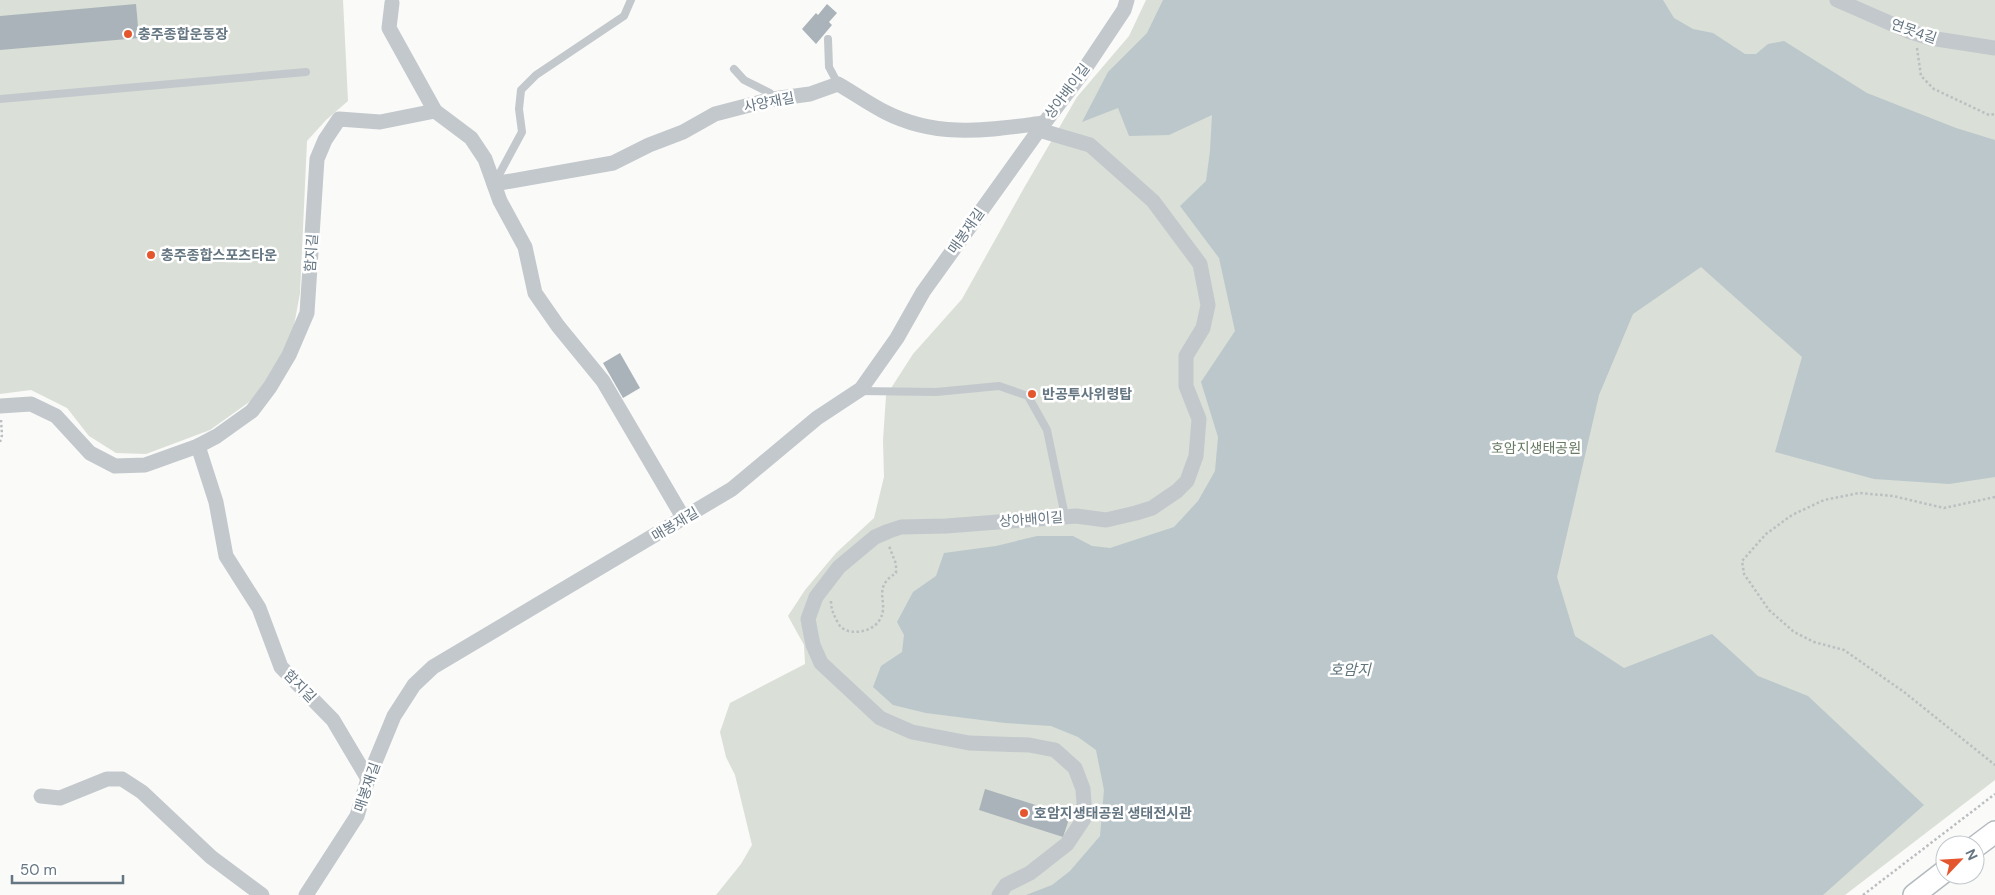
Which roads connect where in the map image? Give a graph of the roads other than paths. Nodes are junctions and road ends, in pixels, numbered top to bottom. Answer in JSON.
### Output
{"nodes":[{"id":1,"x":631,"y":0,"type":"edge"},
{"id":2,"x":1127,"y":0,"type":"edge"},
{"id":3,"x":1837,"y":0,"type":"edge"},
{"id":4,"x":392,"y":3,"type":"dead end"},
{"id":5,"x":828,"y":39,"type":"dead end"},
{"id":6,"x":1995,"y":48,"type":"edge"},
{"id":7,"x":734,"y":69,"type":"dead end"},
{"id":8,"x":306,"y":72,"type":"dead end"},
{"id":9,"x":838,"y":84,"type":"junction"},
{"id":10,"x":0,"y":99,"type":"edge"},
{"id":11,"x":773,"y":99,"type":"junction"},
{"id":12,"x":435,"y":111,"type":"junction"},
{"id":13,"x":1041,"y":126,"type":"junction"},
{"id":14,"x":494,"y":184,"type":"junction"},
{"id":15,"x":857,"y":391,"type":"junction"},
{"id":16,"x":0,"y":406,"type":"edge"},
{"id":17,"x":198,"y":446,"type":"junction"},
{"id":18,"x":1065,"y":516,"type":"junction"},
{"id":19,"x":684,"y":519,"type":"junction"},
{"id":20,"x":368,"y":779,"type":"junction"},
{"id":21,"x":41,"y":796,"type":"dead end"},
{"id":22,"x":1935,"y":879,"type":"edge"},
{"id":23,"x":262,"y":895,"type":"edge"},
{"id":24,"x":306,"y":895,"type":"edge"},
{"id":25,"x":998,"y":895,"type":"edge"},
{"id":26,"x":1914,"y":895,"type":"edge"}],
"edges":[{"from":1,"to":14,"type":"lane"},
{"from":2,"to":13,"type":"street","name":"상아배이길"},
{"from":3,"to":6,"type":"street","name":"연못4길"},
{"from":4,"to":12,"type":"street"},
{"from":5,"to":9,"type":"lane"},
{"from":7,"to":11,"type":"lane"},
{"from":8,"to":10,"type":"lane"},
{"from":9,"to":11,"type":"street","name":"사양재길"},
{"from":9,"to":13,"type":"street"},
{"from":11,"to":14,"type":"street","name":"사양재길"},
{"from":12,"to":14,"type":"street"},
{"from":12,"to":17,"type":"street","name":"함지길"},
{"from":13,"to":15,"type":"street","name":"매봉재길"},
{"from":13,"to":18,"type":"street","name":"상아배이길"},
{"from":14,"to":19,"type":"street"},
{"from":15,"to":18,"type":"lane"},
{"from":15,"to":19,"type":"street","name":"매봉재길"},
{"from":16,"to":17,"type":"street","name":"함지길"},
{"from":17,"to":20,"type":"street","name":"함지길"},
{"from":18,"to":25,"type":"street","name":"상아배이길"},
{"from":19,"to":20,"type":"street","name":"매봉재길"},
{"from":20,"to":24,"type":"street","name":"매봉재길"},
{"from":21,"to":23,"type":"street"},
{"from":22,"to":26,"type":"street"}]}
